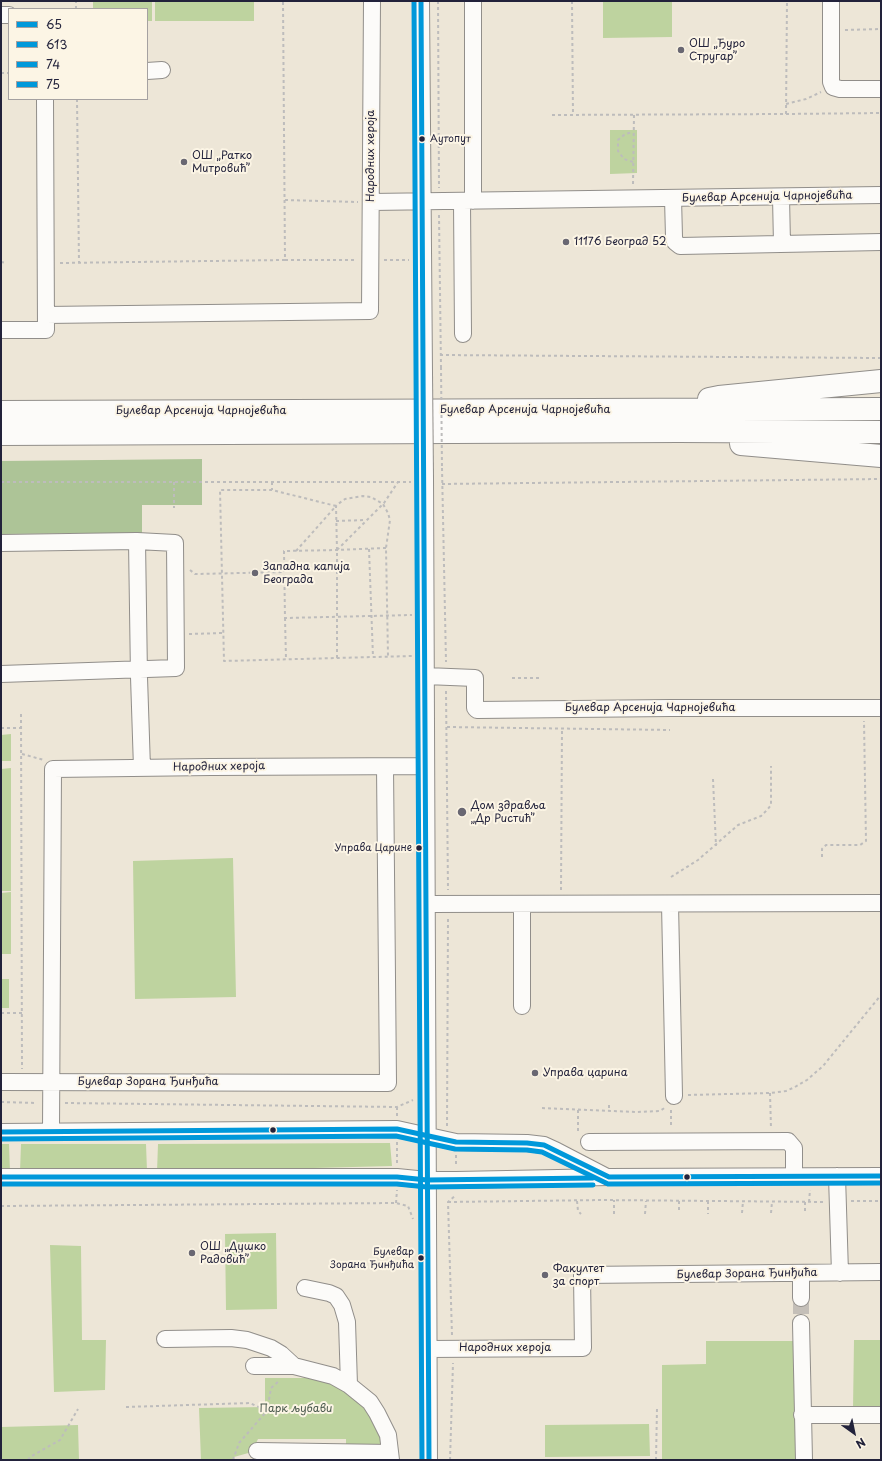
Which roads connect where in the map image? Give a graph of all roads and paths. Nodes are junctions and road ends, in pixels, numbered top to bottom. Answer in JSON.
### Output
{"nodes":[{"id":1,"x":283,"y":1,"type":"edge"},
{"id":2,"x":372,"y":1,"type":"edge"},
{"id":3,"x":421,"y":1,"type":"edge"},
{"id":4,"x":438,"y":1,"type":"edge"},
{"id":5,"x":473,"y":1,"type":"edge"},
{"id":6,"x":572,"y":1,"type":"edge"},
{"id":7,"x":787,"y":1,"type":"edge"},
{"id":8,"x":831,"y":1,"type":"edge"},
{"id":9,"x":881,"y":29,"type":"edge"},
{"id":10,"x":831,"y":30,"type":"junction"},
{"id":11,"x":833,"y":87,"type":"junction"},
{"id":12,"x":881,"y":89,"type":"edge"},
{"id":13,"x":45,"y":100,"type":"edge"},
{"id":14,"x":77,"y":100,"type":"edge"},
{"id":15,"x":786,"y":104,"type":"junction"},
{"id":16,"x":786,"y":114,"type":"junction"},
{"id":17,"x":881,"y":114,"type":"edge"},
{"id":18,"x":552,"y":115,"type":"dead end"},
{"id":19,"x":573,"y":115,"type":"junction"},
{"id":20,"x":634,"y":115,"type":"junction"},
{"id":21,"x":633,"y":132,"type":"junction"},
{"id":22,"x":633,"y":162,"type":"junction"},
{"id":23,"x":881,"y":195,"type":"edge"},
{"id":24,"x":780,"y":196,"type":"junction"},
{"id":25,"x":673,"y":198,"type":"junction"},
{"id":26,"x":634,"y":199,"type":"junction"},
{"id":27,"x":285,"y":200,"type":"junction"},
{"id":28,"x":371,"y":202,"type":"junction"},
{"id":29,"x":422,"y":202,"type":"junction"},
{"id":30,"x":439,"y":202,"type":"junction"},
{"id":31,"x":468,"y":202,"type":"junction"},
{"id":32,"x":881,"y":242,"type":"edge"},
{"id":33,"x":782,"y":244,"type":"junction"},
{"id":34,"x":285,"y":260,"type":"junction"},
{"id":35,"x":371,"y":260,"type":"junction"},
{"id":36,"x":393,"y":260,"type":"dead end"},
{"id":37,"x":409,"y":260,"type":"dead end"},
{"id":38,"x":1,"y":262,"type":"edge"},
{"id":39,"x":6,"y":263,"type":"dead end"},
{"id":40,"x":46,"y":263,"type":"junction"},
{"id":41,"x":78,"y":263,"type":"junction"},
{"id":42,"x":46,"y":315,"type":"junction"},
{"id":43,"x":1,"y":330,"type":"edge"},
{"id":44,"x":463,"y":334,"type":"dead end"},
{"id":45,"x":440,"y":355,"type":"junction"},
{"id":46,"x":881,"y":358,"type":"edge"},
{"id":47,"x":881,"y":381,"type":"edge"},
{"id":48,"x":682,"y":409,"type":"junction"},
{"id":49,"x":881,"y":409,"type":"edge"},
{"id":50,"x":1,"y":412,"type":"edge"},
{"id":51,"x":678,"y":431,"type":"junction"},
{"id":52,"x":881,"y":432,"type":"edge"},
{"id":53,"x":1,"y":434,"type":"edge"},
{"id":54,"x":881,"y":456,"type":"edge"},
{"id":55,"x":881,"y":479,"type":"edge"},
{"id":56,"x":418,"y":480,"type":"junction"},
{"id":57,"x":1,"y":482,"type":"edge"},
{"id":58,"x":174,"y":482,"type":"junction"},
{"id":59,"x":272,"y":482,"type":"junction"},
{"id":60,"x":398,"y":482,"type":"junction"},
{"id":61,"x":442,"y":484,"type":"junction"},
{"id":62,"x":272,"y":490,"type":"junction"},
{"id":63,"x":383,"y":504,"type":"junction"},
{"id":64,"x":336,"y":506,"type":"junction"},
{"id":65,"x":174,"y":508,"type":"dead end"},
{"id":66,"x":366,"y":520,"type":"junction"},
{"id":67,"x":336,"y":521,"type":"junction"},
{"id":68,"x":137,"y":541,"type":"junction"},
{"id":69,"x":1,"y":543,"type":"edge"},
{"id":70,"x":386,"y":548,"type":"junction"},
{"id":71,"x":369,"y":549,"type":"junction"},
{"id":72,"x":337,"y":550,"type":"junction"},
{"id":73,"x":296,"y":551,"type":"junction"},
{"id":74,"x":188,"y":568,"type":"dead end"},
{"id":75,"x":284,"y":572,"type":"junction"},
{"id":76,"x":222,"y":574,"type":"junction"},
{"id":77,"x":387,"y":615,"type":"junction"},
{"id":78,"x":337,"y":616,"type":"junction"},
{"id":79,"x":371,"y":616,"type":"junction"},
{"id":80,"x":417,"y":616,"type":"dead end"},
{"id":81,"x":285,"y":618,"type":"junction"},
{"id":82,"x":223,"y":633,"type":"junction"},
{"id":83,"x":195,"y":634,"type":"dead end"},
{"id":84,"x":388,"y":656,"type":"junction"},
{"id":85,"x":413,"y":656,"type":"dead end"},
{"id":86,"x":373,"y":657,"type":"junction"},
{"id":87,"x":338,"y":658,"type":"junction"},
{"id":88,"x":286,"y":659,"type":"junction"},
{"id":89,"x":139,"y":670,"type":"junction"},
{"id":90,"x":1,"y":674,"type":"edge"},
{"id":91,"x":426,"y":676,"type":"junction"},
{"id":92,"x":446,"y":677,"type":"junction"},
{"id":93,"x":512,"y":678,"type":"dead end"},
{"id":94,"x":539,"y":678,"type":"dead end"},
{"id":95,"x":864,"y":708,"type":"junction"},
{"id":96,"x":881,"y":708,"type":"edge"},
{"id":97,"x":22,"y":714,"type":"dead end"},
{"id":98,"x":447,"y":727,"type":"junction"},
{"id":99,"x":1,"y":728,"type":"edge"},
{"id":100,"x":22,"y":728,"type":"junction"},
{"id":101,"x":562,"y":729,"type":"junction"},
{"id":102,"x":670,"y":730,"type":"dead end"},
{"id":103,"x":426,"y":766,"type":"junction"},
{"id":104,"x":771,"y":766,"type":"dead end"},
{"id":105,"x":385,"y":767,"type":"junction"},
{"id":106,"x":142,"y":768,"type":"junction"},
{"id":107,"x":713,"y":779,"type":"dead end"},
{"id":108,"x":716,"y":846,"type":"junction"},
{"id":109,"x":822,"y":857,"type":"dead end"},
{"id":110,"x":671,"y":877,"type":"dead end"},
{"id":111,"x":448,"y":903,"type":"junction"},
{"id":112,"x":881,"y":903,"type":"edge"},
{"id":113,"x":426,"y":904,"type":"junction"},
{"id":114,"x":522,"y":904,"type":"junction"},
{"id":115,"x":561,"y":904,"type":"junction"},
{"id":116,"x":670,"y":904,"type":"junction"},
{"id":117,"x":881,"y":995,"type":"edge"},
{"id":118,"x":522,"y":1006,"type":"dead end"},
{"id":119,"x":1,"y":1013,"type":"edge"},
{"id":120,"x":22,"y":1013,"type":"junction"},
{"id":121,"x":1,"y":1082,"type":"edge"},
{"id":122,"x":22,"y":1082,"type":"junction"},
{"id":123,"x":51,"y":1082,"type":"junction"},
{"id":124,"x":770,"y":1093,"type":"junction"},
{"id":125,"x":413,"y":1101,"type":"dead end"},
{"id":126,"x":1,"y":1102,"type":"edge"},
{"id":127,"x":672,"y":1102,"type":"junction"},
{"id":128,"x":51,"y":1103,"type":"junction"},
{"id":129,"x":609,"y":1105,"type":"dead end"},
{"id":130,"x":397,"y":1107,"type":"junction"},
{"id":131,"x":542,"y":1108,"type":"dead end"},
{"id":132,"x":578,"y":1109,"type":"junction"},
{"id":133,"x":609,"y":1111,"type":"junction"},
{"id":134,"x":660,"y":1111,"type":"dead end"},
{"id":135,"x":448,"y":1128,"type":"dead end"},
{"id":136,"x":397,"y":1129,"type":"junction"},
{"id":137,"x":51,"y":1131,"type":"junction"},
{"id":138,"x":1,"y":1132,"type":"edge"},
{"id":139,"x":427,"y":1135,"type":"junction"},
{"id":140,"x":584,"y":1140,"type":"joint"},
{"id":141,"x":672,"y":1141,"type":"junction"},
{"id":142,"x":772,"y":1141,"type":"junction"},
{"id":143,"x":794,"y":1176,"type":"junction"},
{"id":144,"x":837,"y":1176,"type":"junction"},
{"id":145,"x":881,"y":1176,"type":"edge"},
{"id":146,"x":1,"y":1177,"type":"edge"},
{"id":147,"x":397,"y":1177,"type":"junction"},
{"id":148,"x":609,"y":1177,"type":"junction"},
{"id":149,"x":427,"y":1180,"type":"junction"},
{"id":150,"x":577,"y":1200,"type":"junction"},
{"id":151,"x":614,"y":1200,"type":"junction"},
{"id":152,"x":646,"y":1201,"type":"junction"},
{"id":153,"x":679,"y":1201,"type":"junction"},
{"id":154,"x":708,"y":1201,"type":"junction"},
{"id":155,"x":743,"y":1201,"type":"junction"},
{"id":156,"x":881,"y":1201,"type":"edge"},
{"id":157,"x":772,"y":1202,"type":"junction"},
{"id":158,"x":805,"y":1202,"type":"junction"},
{"id":159,"x":838,"y":1202,"type":"junction"},
{"id":160,"x":1,"y":1206,"type":"edge"},
{"id":161,"x":742,"y":1213,"type":"dead end"},
{"id":162,"x":771,"y":1213,"type":"dead end"},
{"id":163,"x":805,"y":1213,"type":"dead end"},
{"id":164,"x":581,"y":1214,"type":"dead end"},
{"id":165,"x":614,"y":1214,"type":"dead end"},
{"id":166,"x":645,"y":1214,"type":"dead end"},
{"id":167,"x":679,"y":1214,"type":"dead end"},
{"id":168,"x":708,"y":1214,"type":"dead end"},
{"id":169,"x":881,"y":1272,"type":"edge"},
{"id":170,"x":801,"y":1273,"type":"junction"},
{"id":171,"x":840,"y":1273,"type":"junction"},
{"id":172,"x":305,"y":1288,"type":"dead end"},
{"id":173,"x":801,"y":1298,"type":"tunnel mouth"},
{"id":174,"x":801,"y":1323,"type":"tunnel mouth"},
{"id":175,"x":165,"y":1339,"type":"dead end"},
{"id":176,"x":453,"y":1348,"type":"junction"},
{"id":177,"x":583,"y":1348,"type":"joint"},
{"id":178,"x":428,"y":1349,"type":"junction"},
{"id":179,"x":254,"y":1366,"type":"dead end"},
{"id":180,"x":294,"y":1366,"type":"junction"},
{"id":181,"x":349,"y":1385,"type":"junction"},
{"id":182,"x":126,"y":1407,"type":"dead end"},
{"id":183,"x":657,"y":1408,"type":"dead end"},
{"id":184,"x":78,"y":1409,"type":"dead end"},
{"id":185,"x":267,"y":1410,"type":"junction"},
{"id":186,"x":802,"y":1415,"type":"junction"},
{"id":187,"x":881,"y":1415,"type":"edge"},
{"id":188,"x":257,"y":1452,"type":"dead end"},
{"id":189,"x":391,"y":1456,"type":"edge"},
{"id":190,"x":28,"y":1460,"type":"edge"},
{"id":191,"x":233,"y":1460,"type":"edge"},
{"id":192,"x":428,"y":1460,"type":"edge"},
{"id":193,"x":450,"y":1460,"type":"edge"},
{"id":194,"x":656,"y":1460,"type":"edge"},
{"id":195,"x":804,"y":1460,"type":"edge"}],
"edges":[{"from":1,"to":27,"type":"path"},
{"from":2,"to":28,"type":"street","name":"Народних хероја"},
{"from":3,"to":29,"type":"street"},
{"from":4,"to":30,"type":"path"},
{"from":5,"to":31,"type":"street"},
{"from":6,"to":19,"type":"path"},
{"from":7,"to":15,"type":"path"},
{"from":8,"to":10,"type":"street"},
{"from":9,"to":10,"type":"path"},
{"from":10,"to":11,"type":"street"},
{"from":11,"to":12,"type":"street"},
{"from":11,"to":15,"type":"path"},
{"from":13,"to":40,"type":"street"},
{"from":14,"to":41,"type":"path"},
{"from":15,"to":16,"type":"path"},
{"from":16,"to":17,"type":"path"},
{"from":16,"to":20,"type":"path"},
{"from":18,"to":19,"type":"path"},
{"from":19,"to":20,"type":"path"},
{"from":20,"to":21,"type":"path"},
{"from":21,"to":22,"type":"path"},
{"from":21,"to":22,"type":"path"},
{"from":22,"to":26,"type":"path"},
{"from":23,"to":24,"type":"street","name":"Булевар Арсенија Чарнојевића"},
{"from":24,"to":25,"type":"street","name":"Булевар Арсенија Чарнојевића"},
{"from":24,"to":33,"type":"street"},
{"from":25,"to":26,"type":"street","name":"Булевар Арсенија Чарнојевића"},
{"from":25,"to":33,"type":"street"},
{"from":26,"to":31,"type":"street","name":"Булевар Арсенија Чарнојевића"},
{"from":27,"to":28,"type":"path"},
{"from":27,"to":34,"type":"path"},
{"from":28,"to":29,"type":"street","name":"Булевар Арсенија Чарнојевића"},
{"from":28,"to":35,"type":"street","name":"Народних хероја"},
{"from":29,"to":30,"type":"street","name":"Булевар Арсенија Чарнојевића"},
{"from":29,"to":56,"type":"street","bridge":true},
{"from":30,"to":31,"type":"street","name":"Булевар Арсенија Чарнојевића"},
{"from":30,"to":45,"type":"path"},
{"from":31,"to":44,"type":"street"},
{"from":32,"to":33,"type":"street"},
{"from":34,"to":35,"type":"path"},
{"from":34,"to":41,"type":"path"},
{"from":35,"to":42,"type":"street","name":"Народних хероја"},
{"from":36,"to":37,"type":"path"},
{"from":38,"to":39,"type":"path"},
{"from":40,"to":41,"type":"path"},
{"from":40,"to":42,"type":"street"},
{"from":42,"to":43,"type":"street"},
{"from":45,"to":46,"type":"path"},
{"from":45,"to":61,"type":"path","bridge":true},
{"from":47,"to":48,"type":"highway"},
{"from":48,"to":49,"type":"highway","name":"Булевар Арсенија Чарнојевића"},
{"from":48,"to":50,"type":"highway","name":"Булевар Арсенија Чарнојевића"},
{"from":51,"to":52,"type":"highway","name":"Булевар Арсенија Чарнојевића"},
{"from":51,"to":53,"type":"highway","name":"Булевар Арсенија Чарнојевића"},
{"from":51,"to":54,"type":"highway"},
{"from":55,"to":61,"type":"path"},
{"from":56,"to":60,"type":"path"},
{"from":56,"to":91,"type":"street"},
{"from":57,"to":58,"type":"path"},
{"from":58,"to":59,"type":"path"},
{"from":58,"to":65,"type":"path"},
{"from":59,"to":60,"type":"path"},
{"from":59,"to":62,"type":"path"},
{"from":60,"to":63,"type":"path"},
{"from":61,"to":92,"type":"path"},
{"from":62,"to":64,"type":"path"},
{"from":62,"to":76,"type":"path"},
{"from":63,"to":64,"type":"path"},
{"from":63,"to":66,"type":"path"},
{"from":63,"to":70,"type":"path"},
{"from":64,"to":67,"type":"path"},
{"from":64,"to":73,"type":"path"},
{"from":66,"to":67,"type":"path"},
{"from":66,"to":72,"type":"path"},
{"from":67,"to":72,"type":"path"},
{"from":68,"to":69,"type":"street"},
{"from":68,"to":89,"type":"street"},
{"from":68,"to":89,"type":"street"},
{"from":70,"to":71,"type":"path"},
{"from":70,"to":77,"type":"path"},
{"from":71,"to":72,"type":"path"},
{"from":71,"to":79,"type":"path"},
{"from":72,"to":73,"type":"path"},
{"from":72,"to":78,"type":"path"},
{"from":73,"to":75,"type":"path"},
{"from":74,"to":76,"type":"path"},
{"from":75,"to":76,"type":"path"},
{"from":75,"to":81,"type":"path"},
{"from":76,"to":82,"type":"path"},
{"from":77,"to":79,"type":"path"},
{"from":77,"to":80,"type":"path"},
{"from":77,"to":84,"type":"path"},
{"from":78,"to":79,"type":"path"},
{"from":78,"to":81,"type":"path"},
{"from":78,"to":87,"type":"path"},
{"from":79,"to":86,"type":"path"},
{"from":81,"to":88,"type":"path"},
{"from":82,"to":83,"type":"path"},
{"from":82,"to":88,"type":"path"},
{"from":84,"to":85,"type":"path"},
{"from":84,"to":86,"type":"path"},
{"from":86,"to":87,"type":"path"},
{"from":87,"to":88,"type":"path"},
{"from":89,"to":90,"type":"street"},
{"from":89,"to":106,"type":"street"},
{"from":91,"to":92,"type":"street","name":"Булевар Арсенија Чарнојевића"},
{"from":91,"to":103,"type":"street"},
{"from":92,"to":95,"type":"street","name":"Булевар Арсенија Чарнојевића"},
{"from":92,"to":98,"type":"path"},
{"from":93,"to":94,"type":"path"},
{"from":95,"to":96,"type":"street","name":"Булевар Арсенија Чарнојевића"},
{"from":95,"to":109,"type":"path"},
{"from":97,"to":100,"type":"path"},
{"from":98,"to":101,"type":"path"},
{"from":98,"to":111,"type":"path"},
{"from":99,"to":100,"type":"path"},
{"from":100,"to":120,"type":"path"},
{"from":101,"to":102,"type":"path"},
{"from":101,"to":115,"type":"path"},
{"from":103,"to":105,"type":"street","name":"Народних хероја"},
{"from":103,"to":113,"type":"street"},
{"from":104,"to":108,"type":"path"},
{"from":105,"to":106,"type":"street","name":"Народних хероја"},
{"from":105,"to":123,"type":"street","name":"Булевар Зорана Ђинђића"},
{"from":106,"to":123,"type":"street","name":"Народних хероја"},
{"from":107,"to":108,"type":"path"},
{"from":108,"to":110,"type":"path"},
{"from":111,"to":113,"type":"street"},
{"from":111,"to":114,"type":"street"},
{"from":111,"to":135,"type":"path"},
{"from":112,"to":116,"type":"street"},
{"from":113,"to":139,"type":"street"},
{"from":114,"to":115,"type":"street"},
{"from":114,"to":118,"type":"street"},
{"from":115,"to":116,"type":"street"},
{"from":116,"to":127,"type":"street"},
{"from":117,"to":124,"type":"path"},
{"from":119,"to":120,"type":"path"},
{"from":120,"to":122,"type":"path"},
{"from":121,"to":122,"type":"street","name":"Булевар Зорана Ђинђића"},
{"from":122,"to":123,"type":"street","name":"Булевар Зорана Ђинђића"},
{"from":123,"to":128,"type":"street"},
{"from":124,"to":127,"type":"path"},
{"from":124,"to":142,"type":"path"},
{"from":125,"to":130,"type":"path"},
{"from":126,"to":128,"type":"path"},
{"from":127,"to":141,"type":"path"},
{"from":128,"to":130,"type":"path"},
{"from":128,"to":137,"type":"street"},
{"from":129,"to":133,"type":"path"},
{"from":130,"to":136,"type":"path"},
{"from":131,"to":132,"type":"path"},
{"from":132,"to":133,"type":"path"},
{"from":132,"to":140,"type":"path"},
{"from":133,"to":134,"type":"path"},
{"from":136,"to":137,"type":"street"},
{"from":136,"to":139,"type":"street"},
{"from":136,"to":147,"type":"path"},
{"from":137,"to":138,"type":"street"},
{"from":139,"to":148,"type":"street"},
{"from":139,"to":149,"type":"street"},
{"from":140,"to":141,"type":"street"},
{"from":141,"to":142,"type":"street"},
{"from":142,"to":143,"type":"street"},
{"from":143,"to":144,"type":"street"},
{"from":143,"to":148,"type":"street"},
{"from":144,"to":145,"type":"street"},
{"from":144,"to":159,"type":"street"},
{"from":146,"to":147,"type":"street"},
{"from":147,"to":149,"type":"street"},
{"from":147,"to":160,"type":"path"},
{"from":148,"to":149,"type":"street"},
{"from":149,"to":178,"type":"street"},
{"from":150,"to":151,"type":"path"},
{"from":150,"to":164,"type":"path"},
{"from":150,"to":176,"type":"path"},
{"from":151,"to":152,"type":"path"},
{"from":151,"to":165,"type":"path"},
{"from":152,"to":153,"type":"path"},
{"from":152,"to":166,"type":"path"},
{"from":153,"to":154,"type":"path"},
{"from":153,"to":167,"type":"path"},
{"from":154,"to":155,"type":"path"},
{"from":154,"to":168,"type":"path"},
{"from":155,"to":157,"type":"path"},
{"from":155,"to":161,"type":"path"},
{"from":156,"to":159,"type":"path"},
{"from":157,"to":158,"type":"path"},
{"from":157,"to":162,"type":"path"},
{"from":158,"to":159,"type":"path"},
{"from":158,"to":163,"type":"path"},
{"from":159,"to":171,"type":"street"},
{"from":169,"to":171,"type":"street","name":"Булевар Зорана Ђинђића"},
{"from":170,"to":171,"type":"street","name":"Булевар Зорана Ђинђића"},
{"from":170,"to":173,"type":"street"},
{"from":170,"to":177,"type":"street","name":"Булевар Зорана Ђинђића"},
{"from":172,"to":181,"type":"street"},
{"from":174,"to":186,"type":"street"},
{"from":175,"to":180,"type":"street"},
{"from":176,"to":177,"type":"street","name":"Народних хероја"},
{"from":176,"to":178,"type":"street","name":"Народних хероја"},
{"from":176,"to":193,"type":"path"},
{"from":178,"to":192,"type":"street"},
{"from":179,"to":180,"type":"street"},
{"from":180,"to":181,"type":"street"},
{"from":180,"to":185,"type":"path"},
{"from":181,"to":189,"type":"street"},
{"from":182,"to":185,"type":"path"},
{"from":183,"to":194,"type":"path"},
{"from":184,"to":190,"type":"path"},
{"from":185,"to":191,"type":"path"},
{"from":186,"to":187,"type":"street"},
{"from":186,"to":195,"type":"street"},
{"from":188,"to":189,"type":"street"}]}
